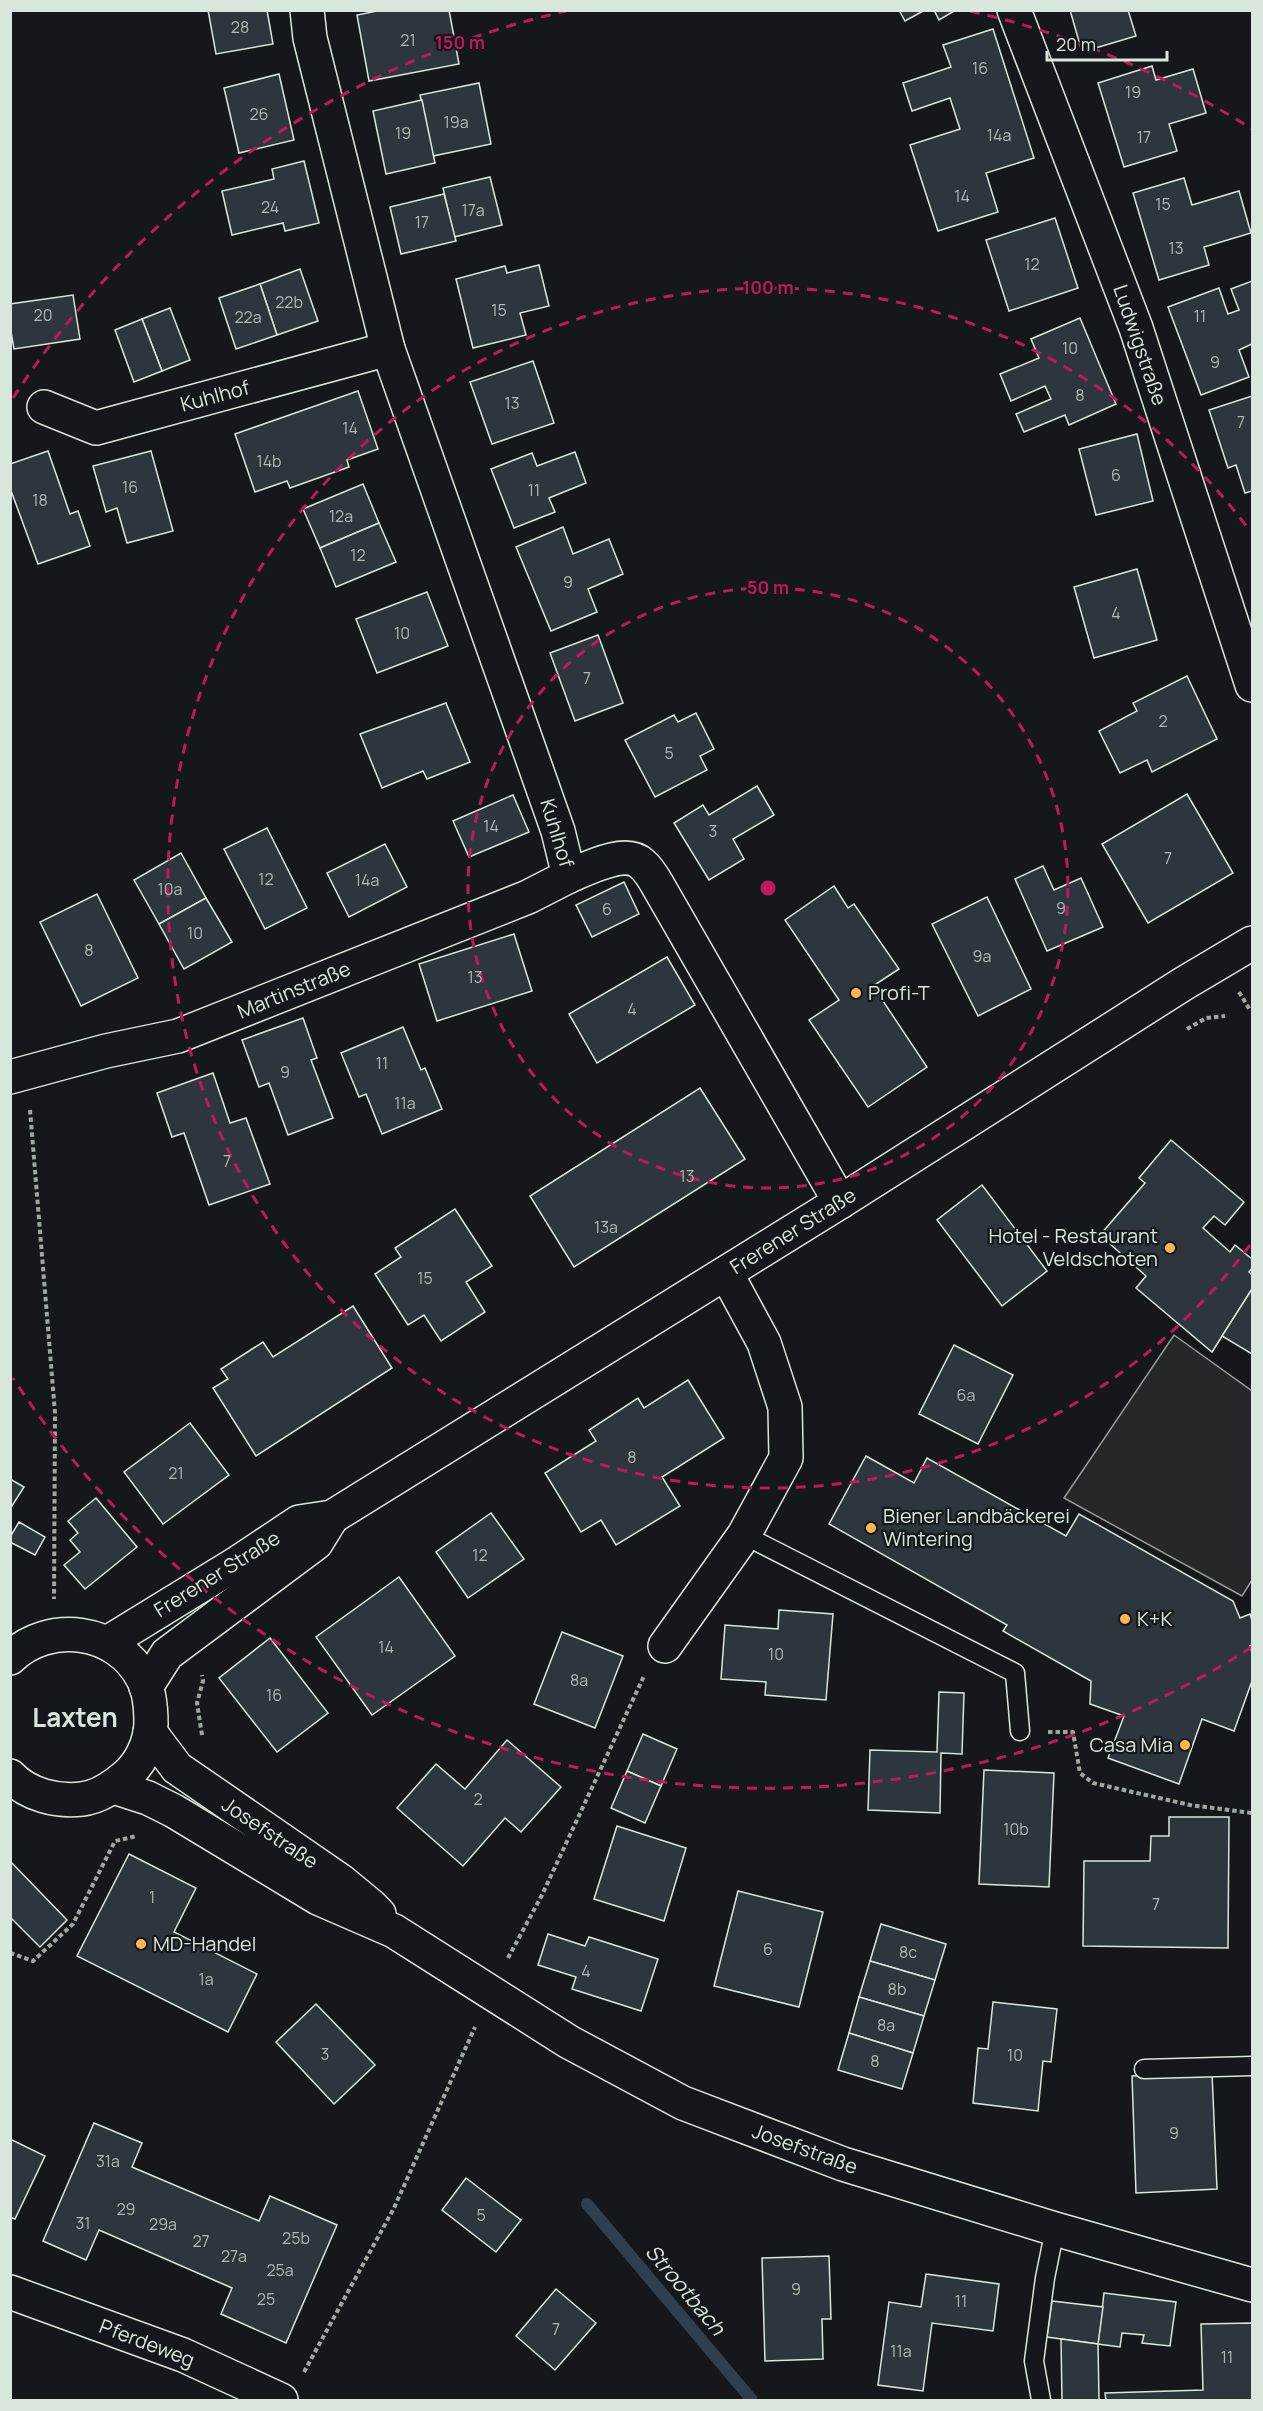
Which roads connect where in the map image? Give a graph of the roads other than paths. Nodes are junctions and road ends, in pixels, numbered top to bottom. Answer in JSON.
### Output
{"nodes":[{"id":1,"x":307,"y":10,"type":"edge"},
{"id":2,"x":1014,"y":10,"type":"edge"},
{"id":3,"x":388,"y":349,"type":"junction"},
{"id":4,"x":44,"y":407,"type":"dead end"},
{"id":5,"x":1252,"y":685,"type":"edge"},
{"id":6,"x":569,"y":876,"type":"junction"},
{"id":7,"x":1252,"y":943,"type":"edge"},
{"id":8,"x":19,"y":1075,"type":"edge"},
{"id":9,"x":840,"y":1202,"type":"junction"},
{"id":10,"x":726,"y":1273,"type":"junction"},
{"id":11,"x":332,"y":1517,"type":"junction"},
{"id":12,"x":744,"y":1535,"type":"junction"},
{"id":13,"x":24,"y":1636,"type":"edge"},
{"id":14,"x":107,"y":1642,"type":"junction"},
{"id":15,"x":666,"y":1646,"type":"road end"},
{"id":16,"x":10,"y":1658,"type":"edge"},
{"id":17,"x":146,"y":1687,"type":"junction"},
{"id":18,"x":1020,"y":1731,"type":"road end"},
{"id":19,"x":150,"y":1732,"type":"junction"},
{"id":20,"x":14,"y":1785,"type":"edge"},
{"id":21,"x":114,"y":1787,"type":"junction"},
{"id":22,"x":394,"y":1932,"type":"junction"},
{"id":23,"x":1252,"y":2066,"type":"edge"},
{"id":24,"x":1144,"y":2069,"type":"dead end"},
{"id":25,"x":1055,"y":2229,"type":"junction"},
{"id":26,"x":1252,"y":2285,"type":"edge"},
{"id":27,"x":10,"y":2292,"type":"edge"},
{"id":28,"x":290,"y":2390,"type":"edge"},
{"id":29,"x":1041,"y":2400,"type":"edge"}],
"edges":[{"from":1,"to":3,"type":"street","name":"Kuhlhof"},
{"from":2,"to":5,"type":"street","name":"Ludwigstraße"},
{"from":3,"to":4,"type":"street","name":"Kuhlhof"},
{"from":3,"to":6,"type":"street","name":"Kuhlhof"},
{"from":6,"to":8,"type":"street","name":"Martinstraße"},
{"from":6,"to":9,"type":"street","name":"Kuhlhof"},
{"from":7,"to":9,"type":"street","name":"Frerener Straße"},
{"from":9,"to":10,"type":"street","name":"Frerener Straße"},
{"from":10,"to":11,"type":"street","name":"Frerener Straße"},
{"from":10,"to":12,"type":"street"},
{"from":11,"to":14,"type":"street","name":"Frerener Straße"},
{"from":11,"to":17,"type":"street","name":"Frerener Straße"},
{"from":12,"to":15,"type":"street"},
{"from":12,"to":18,"type":"lane"},
{"from":13,"to":14,"type":"street"},
{"from":13,"to":16,"type":"street"},
{"from":14,"to":17,"type":"street"},
{"from":17,"to":19,"type":"street"},
{"from":19,"to":21,"type":"street"},
{"from":19,"to":22,"type":"street","name":"Josefstraße"},
{"from":20,"to":21,"type":"street"},
{"from":21,"to":22,"type":"street","name":"Josefstraße"},
{"from":22,"to":25,"type":"street","name":"Josefstraße"},
{"from":23,"to":24,"type":"lane"},
{"from":25,"to":26,"type":"street","name":"Josefstraße"},
{"from":25,"to":29,"type":"lane"},
{"from":27,"to":28,"type":"street","name":"Pferdeweg"}]}
